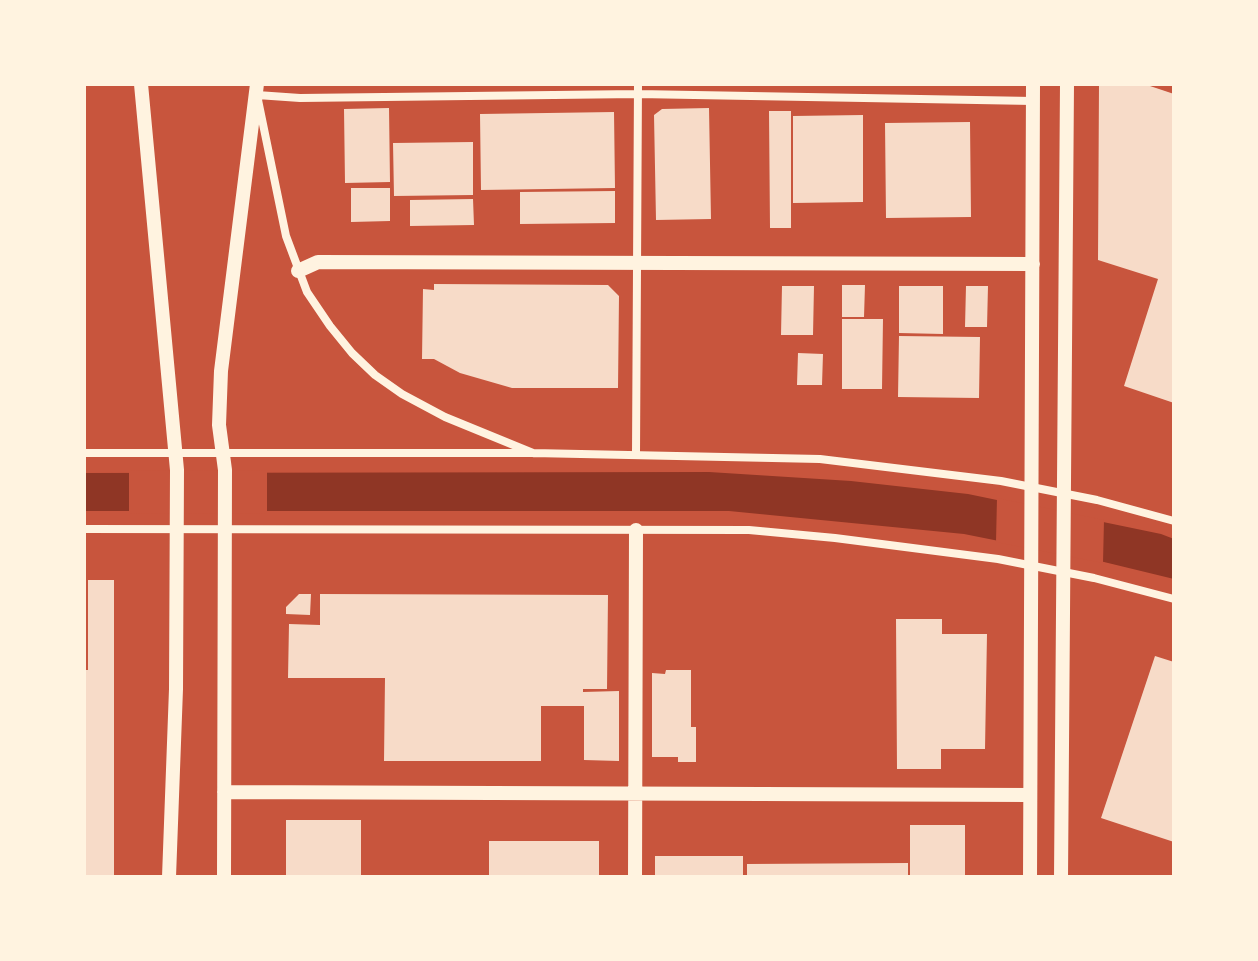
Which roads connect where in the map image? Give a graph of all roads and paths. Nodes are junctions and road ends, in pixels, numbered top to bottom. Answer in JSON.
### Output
{"nodes":[{"id":1,"x":141,"y":84,"type":"edge"},
{"id":2,"x":638,"y":84,"type":"edge"},
{"id":3,"x":1033,"y":84,"type":"edge"},
{"id":4,"x":1067,"y":84,"type":"edge"},
{"id":5,"x":257,"y":90,"type":"edge"},
{"id":6,"x":638,"y":94,"type":"junction"},
{"id":7,"x":1033,"y":101,"type":"junction"},
{"id":8,"x":636,"y":262,"type":"junction"},
{"id":9,"x":1033,"y":264,"type":"junction"},
{"id":10,"x":298,"y":271,"type":"junction"},
{"id":11,"x":84,"y":453,"type":"edge"},
{"id":12,"x":533,"y":453,"type":"junction"},
{"id":13,"x":176,"y":454,"type":"junction"},
{"id":14,"x":223,"y":454,"type":"junction"},
{"id":15,"x":636,"y":454,"type":"junction"},
{"id":16,"x":1032,"y":487,"type":"junction"},
{"id":17,"x":1063,"y":493,"type":"junction"},
{"id":18,"x":1174,"y":521,"type":"edge"},
{"id":19,"x":84,"y":529,"type":"edge"},
{"id":20,"x":177,"y":529,"type":"junction"},
{"id":21,"x":225,"y":529,"type":"junction"},
{"id":22,"x":636,"y":530,"type":"junction"},
{"id":23,"x":1031,"y":566,"type":"junction"},
{"id":24,"x":1062,"y":572,"type":"junction"},
{"id":25,"x":1174,"y":599,"type":"edge"},
{"id":26,"x":224,"y":792,"type":"junction"},
{"id":27,"x":636,"y":793,"type":"junction"},
{"id":28,"x":1030,"y":795,"type":"junction"},
{"id":29,"x":169,"y":877,"type":"edge"},
{"id":30,"x":224,"y":877,"type":"edge"},
{"id":31,"x":635,"y":877,"type":"edge"},
{"id":32,"x":1030,"y":877,"type":"edge"},
{"id":33,"x":1061,"y":877,"type":"edge"}],
"edges":[{"from":1,"to":13,"type":"street"},
{"from":2,"to":6,"type":"street"},
{"from":3,"to":7,"type":"street"},
{"from":4,"to":17,"type":"street"},
{"from":5,"to":6,"type":"street"},
{"from":5,"to":10,"type":"street"},
{"from":5,"to":14,"type":"street"},
{"from":6,"to":7,"type":"street"},
{"from":6,"to":8,"type":"street"},
{"from":7,"to":9,"type":"street"},
{"from":8,"to":9,"type":"street"},
{"from":8,"to":10,"type":"street"},
{"from":8,"to":15,"type":"street"},
{"from":9,"to":16,"type":"street"},
{"from":10,"to":12,"type":"street"},
{"from":11,"to":13,"type":"street"},
{"from":12,"to":14,"type":"street"},
{"from":12,"to":15,"type":"street"},
{"from":13,"to":14,"type":"street"},
{"from":13,"to":20,"type":"street"},
{"from":14,"to":21,"type":"street"},
{"from":15,"to":16,"type":"street"},
{"from":16,"to":17,"type":"street"},
{"from":16,"to":23,"type":"street"},
{"from":17,"to":18,"type":"street"},
{"from":17,"to":24,"type":"street"},
{"from":19,"to":20,"type":"street"},
{"from":20,"to":21,"type":"street"},
{"from":20,"to":29,"type":"street"},
{"from":21,"to":22,"type":"street"},
{"from":21,"to":26,"type":"street"},
{"from":22,"to":23,"type":"street"},
{"from":22,"to":27,"type":"street"},
{"from":23,"to":24,"type":"street"},
{"from":23,"to":28,"type":"street"},
{"from":24,"to":25,"type":"street"},
{"from":24,"to":33,"type":"street"},
{"from":26,"to":27,"type":"street"},
{"from":26,"to":30,"type":"street"},
{"from":27,"to":28,"type":"street"},
{"from":27,"to":31,"type":"street"},
{"from":28,"to":32,"type":"street"}]}
